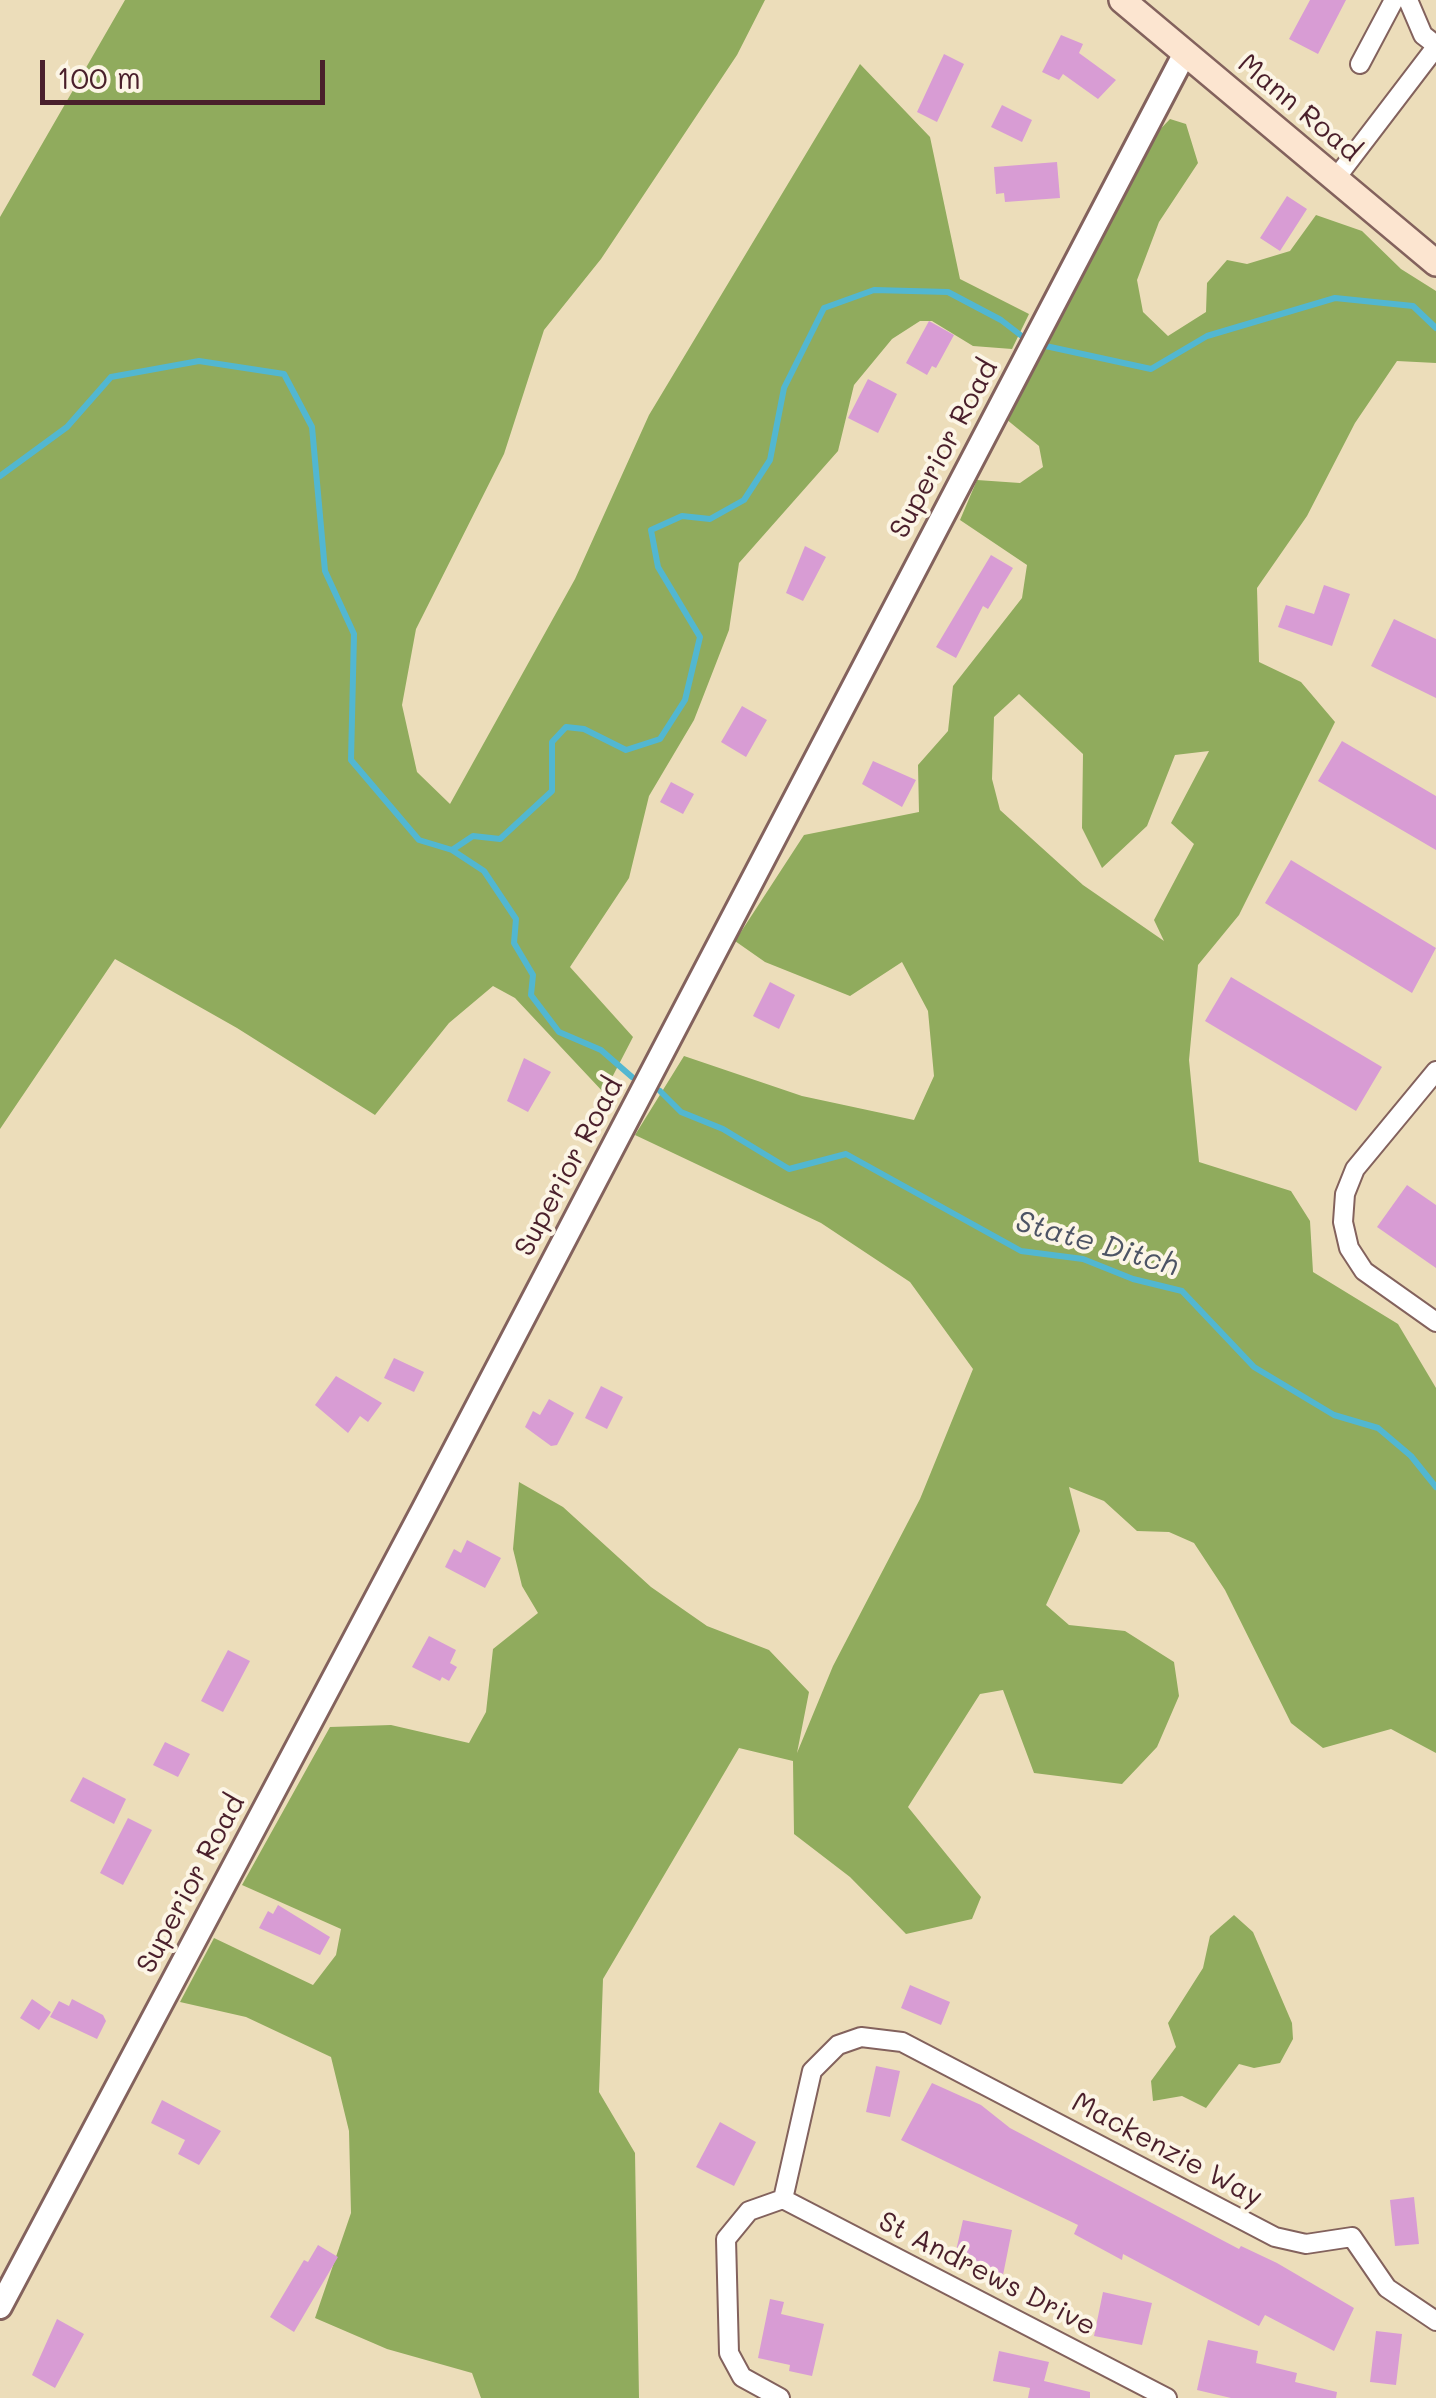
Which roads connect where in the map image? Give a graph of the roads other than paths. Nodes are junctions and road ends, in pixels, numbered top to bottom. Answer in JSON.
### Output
{"nodes":[{"id":1,"x":1122,"y":0,"type":"edge"},
{"id":2,"x":1394,"y":0,"type":"edge"},
{"id":3,"x":1408,"y":0,"type":"edge"},
{"id":4,"x":1436,"y":46,"type":"edge"},
{"id":5,"x":1185,"y":52,"type":"junction"},
{"id":6,"x":1360,"y":64,"type":"dead end"},
{"id":7,"x":1336,"y":178,"type":"junction"},
{"id":8,"x":1436,"y":264,"type":"edge"},
{"id":9,"x":1436,"y":1071,"type":"edge"},
{"id":10,"x":1436,"y":1322,"type":"edge"},
{"id":11,"x":783,"y":2199,"type":"junction"},
{"id":12,"x":0,"y":2307,"type":"edge"},
{"id":13,"x":1436,"y":2321,"type":"edge"},
{"id":14,"x":780,"y":2398,"type":"edge"},
{"id":15,"x":1167,"y":2398,"type":"edge"}],
"edges":[{"from":1,"to":5,"type":"main road","name":"Mann Road"},
{"from":2,"to":6,"type":"street"},
{"from":3,"to":4,"type":"street"},
{"from":4,"to":7,"type":"street"},
{"from":5,"to":7,"type":"main road","name":"Mann Road"},
{"from":5,"to":12,"type":"street","name":"Superior Road"},
{"from":7,"to":8,"type":"main road","name":"Mann Road"},
{"from":9,"to":10,"type":"street"},
{"from":11,"to":13,"type":"street","name":"Mackenzie Way"},
{"from":11,"to":14,"type":"street"},
{"from":11,"to":15,"type":"street","name":"St Andrews Drive"}]}
